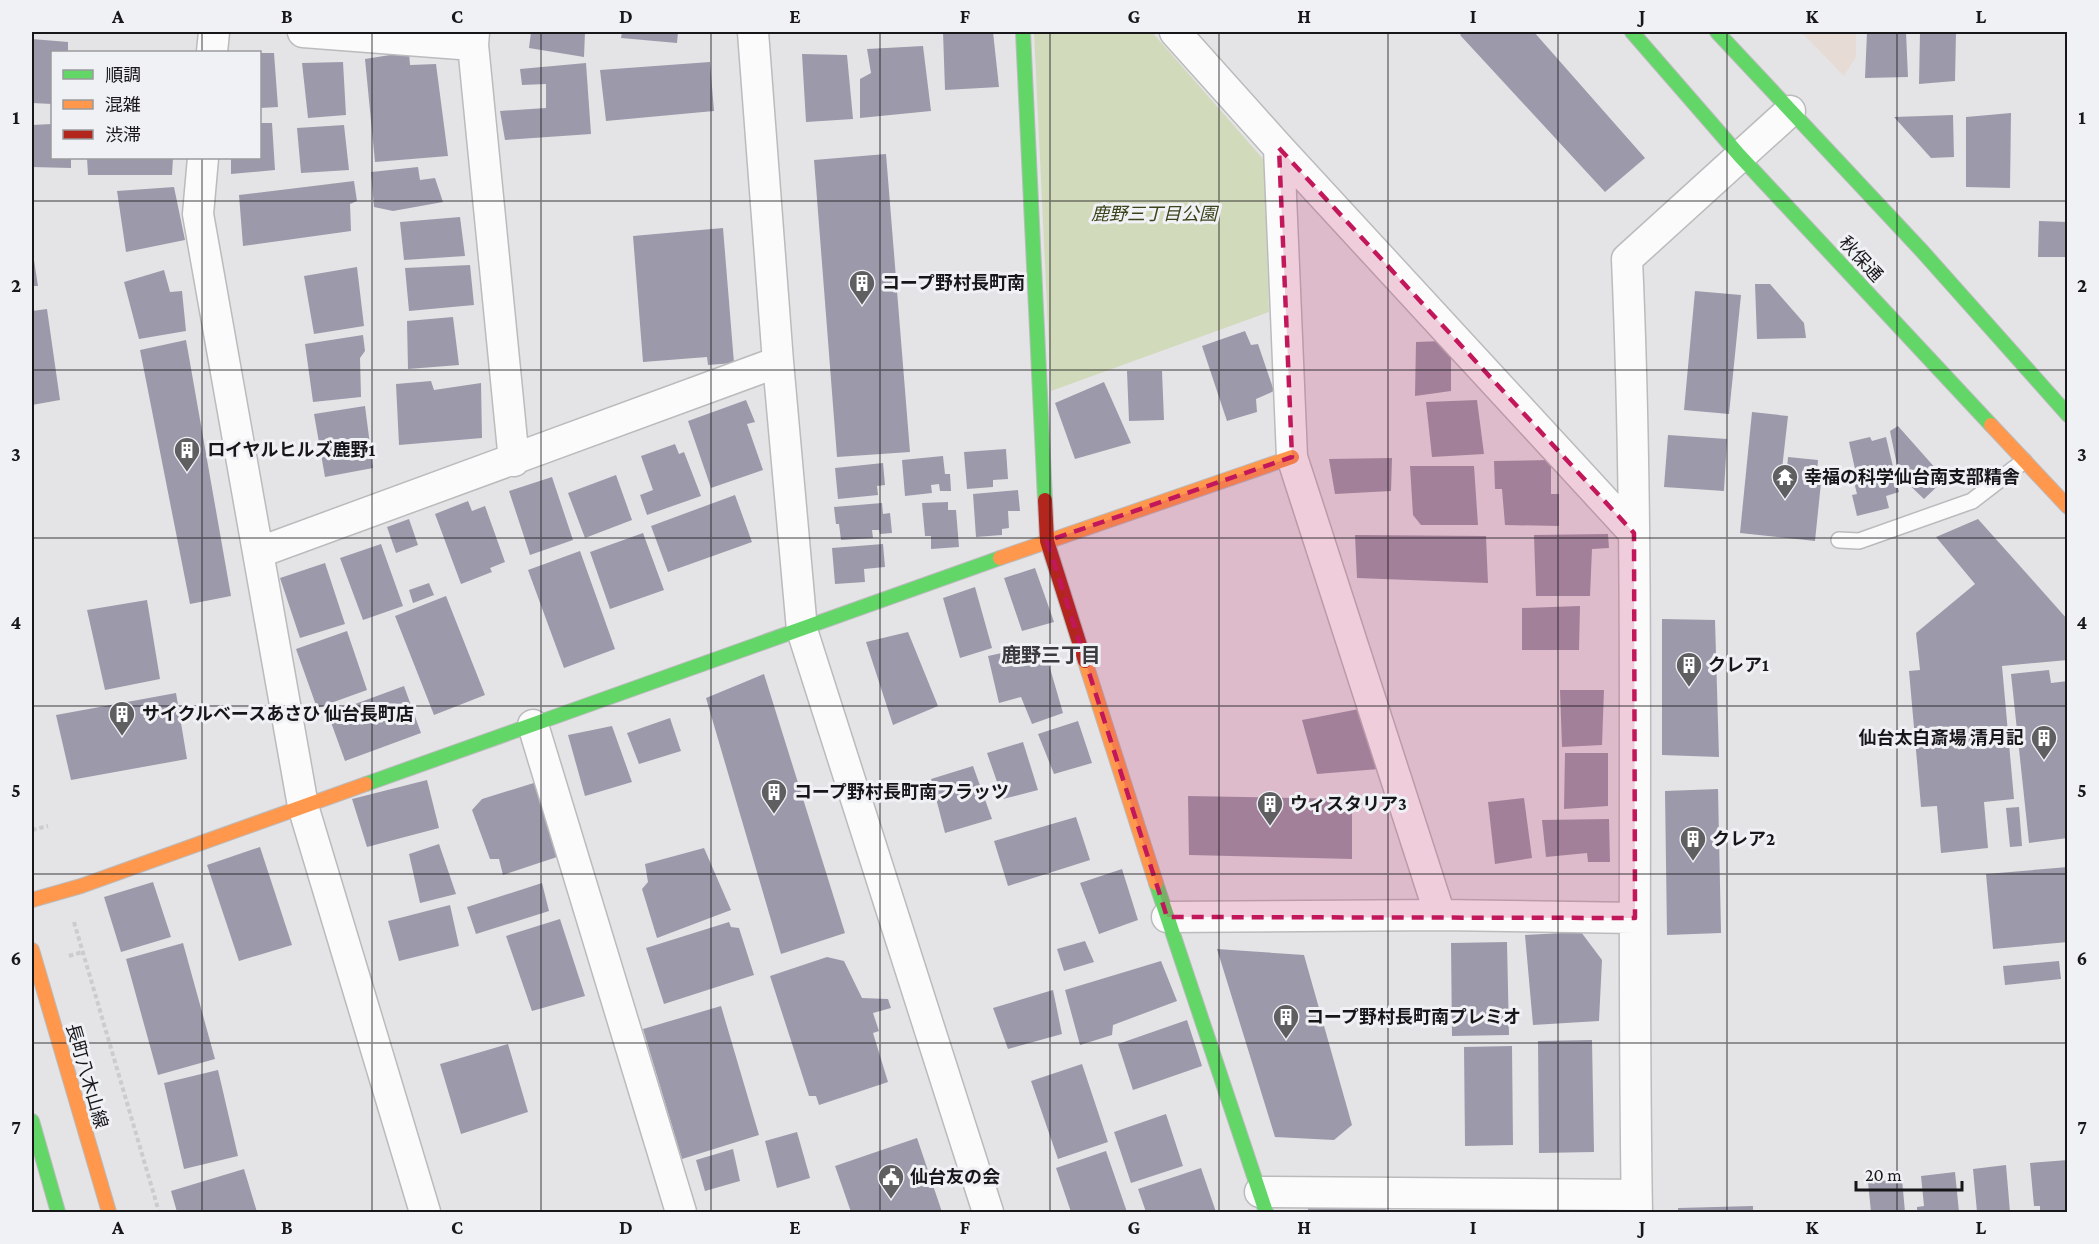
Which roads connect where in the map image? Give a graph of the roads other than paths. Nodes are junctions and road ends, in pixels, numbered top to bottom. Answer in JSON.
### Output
{"nodes":[{"id":1,"x":214,"y":32,"type":"edge"},
{"id":2,"x":303,"y":32,"type":"edge"},
{"id":3,"x":753,"y":32,"type":"edge"},
{"id":4,"x":1023,"y":32,"type":"edge"},
{"id":5,"x":1175,"y":32,"type":"edge"},
{"id":6,"x":1632,"y":32,"type":"edge"},
{"id":7,"x":1717,"y":32,"type":"edge"},
{"id":8,"x":473,"y":38,"type":"edge"},
{"id":9,"x":212,"y":51,"type":"edge"},
{"id":10,"x":1790,"y":111,"type":"junction"},
{"id":11,"x":1279,"y":148,"type":"junction"},
{"id":12,"x":1739,"y":156,"type":"junction"},
{"id":13,"x":203,"y":159,"type":"edge"},
{"id":14,"x":778,"y":362,"type":"junction"},
{"id":15,"x":2021,"y":363,"type":"junction"},
{"id":16,"x":2058,"y":382,"type":"dead end"},
{"id":17,"x":2067,"y":415,"type":"edge"},
{"id":18,"x":1292,"y":457,"type":"junction"},
{"id":19,"x":514,"y":461,"type":"junction"},
{"id":20,"x":2025,"y":461,"type":"junction"},
{"id":21,"x":2067,"y":507,"type":"edge"},
{"id":22,"x":1634,"y":533,"type":"junction"},
{"id":23,"x":1839,"y":540,"type":"dead end"},
{"id":24,"x":1047,"y":541,"type":"junction"},
{"id":25,"x":260,"y":552,"type":"junction"},
{"id":26,"x":802,"y":630,"type":"junction"},
{"id":27,"x":532,"y":725,"type":"junction"},
{"id":28,"x":303,"y":806,"type":"junction"},
{"id":29,"x":32,"y":900,"type":"edge"},
{"id":30,"x":1440,"y":915,"type":"junction"},
{"id":31,"x":1167,"y":916,"type":"junction"},
{"id":32,"x":1635,"y":918,"type":"junction"},
{"id":33,"x":32,"y":951,"type":"edge"},
{"id":34,"x":32,"y":1121,"type":"edge"},
{"id":35,"x":1263,"y":1202,"type":"edge"},
{"id":36,"x":1636,"y":1204,"type":"edge"},
{"id":37,"x":58,"y":1212,"type":"edge"},
{"id":38,"x":109,"y":1212,"type":"edge"},
{"id":39,"x":425,"y":1212,"type":"edge"},
{"id":40,"x":681,"y":1212,"type":"edge"},
{"id":41,"x":988,"y":1212,"type":"edge"}],
"edges":[{"from":1,"to":9,"type":"street"},
{"from":2,"to":8,"type":"street"},
{"from":3,"to":14,"type":"street"},
{"from":4,"to":24,"type":"main road"},
{"from":5,"to":11,"type":"street"},
{"from":6,"to":12,"type":"main road","name":"秋保通"},
{"from":7,"to":10,"type":"main road"},
{"from":8,"to":19,"type":"street"},
{"from":10,"to":12,"type":"street"},
{"from":10,"to":15,"type":"main road"},
{"from":11,"to":18,"type":"street"},
{"from":11,"to":22,"type":"street"},
{"from":12,"to":20,"type":"main road","name":"秋保通"},
{"from":12,"to":22,"type":"street"},
{"from":13,"to":25,"type":"street"},
{"from":14,"to":19,"type":"street"},
{"from":14,"to":26,"type":"street"},
{"from":15,"to":16,"type":"main road"},
{"from":15,"to":17,"type":"main road"},
{"from":18,"to":24,"type":"main road"},
{"from":18,"to":30,"type":"street"},
{"from":19,"to":25,"type":"street"},
{"from":20,"to":21,"type":"main road","name":"秋保通"},
{"from":20,"to":23,"type":"lane"},
{"from":22,"to":32,"type":"street"},
{"from":24,"to":26,"type":"main road"},
{"from":24,"to":31,"type":"main road"},
{"from":25,"to":28,"type":"street"},
{"from":26,"to":27,"type":"main road"},
{"from":26,"to":41,"type":"street"},
{"from":27,"to":28,"type":"main road"},
{"from":27,"to":40,"type":"street"},
{"from":28,"to":29,"type":"main road"},
{"from":28,"to":39,"type":"street"},
{"from":30,"to":31,"type":"street"},
{"from":30,"to":32,"type":"street"},
{"from":31,"to":35,"type":"main road"},
{"from":32,"to":36,"type":"street"},
{"from":33,"to":38,"type":"main road","name":"長町八木山線"},
{"from":34,"to":37,"type":"main road"},
{"from":35,"to":36,"type":"street"}]}
